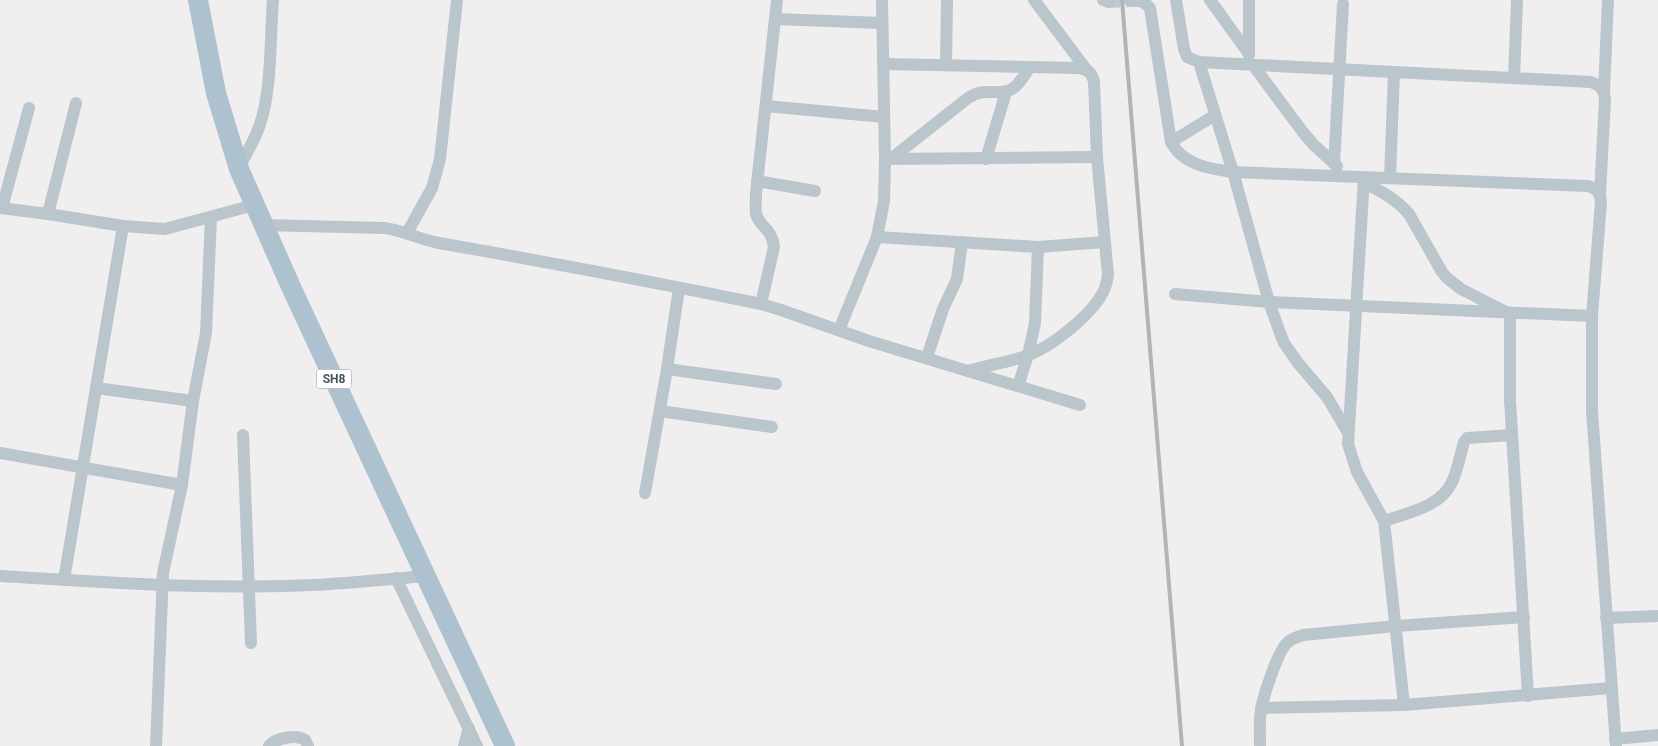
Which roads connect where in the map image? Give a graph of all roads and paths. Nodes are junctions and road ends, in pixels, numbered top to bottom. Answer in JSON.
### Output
{"nodes":[{"id":1,"x":198,"y":0,"type":"edge"},
{"id":2,"x":272,"y":0,"type":"edge"},
{"id":3,"x":457,"y":0,"type":"edge"},
{"id":4,"x":777,"y":0,"type":"edge"},
{"id":5,"x":882,"y":0,"type":"edge"},
{"id":6,"x":946,"y":0,"type":"edge"},
{"id":7,"x":1034,"y":0,"type":"edge"},
{"id":8,"x":1176,"y":0,"type":"edge"},
{"id":9,"x":1210,"y":0,"type":"edge"},
{"id":10,"x":1249,"y":0,"type":"edge"},
{"id":11,"x":1517,"y":0,"type":"edge"},
{"id":12,"x":1608,"y":0,"type":"edge"},
{"id":13,"x":1130,"y":1,"type":"edge"},
{"id":14,"x":1343,"y":4,"type":"dead end"},
{"id":15,"x":775,"y":19,"type":"junction"},
{"id":16,"x":882,"y":23,"type":"junction"},
{"id":17,"x":1250,"y":61,"type":"junction"},
{"id":18,"x":1199,"y":62,"type":"junction"},
{"id":19,"x":883,"y":64,"type":"junction"},
{"id":20,"x":946,"y":65,"type":"junction"},
{"id":21,"x":1030,"y":67,"type":"junction"},
{"id":22,"x":1086,"y":69,"type":"junction"},
{"id":23,"x":1339,"y":69,"type":"junction"},
{"id":24,"x":1394,"y":72,"type":"junction"},
{"id":25,"x":1514,"y":78,"type":"junction"},
{"id":26,"x":1604,"y":91,"type":"junction"},
{"id":27,"x":1006,"y":92,"type":"junction"},
{"id":28,"x":76,"y":103,"type":"dead end"},
{"id":29,"x":766,"y":106,"type":"junction"},
{"id":30,"x":29,"y":108,"type":"dead end"},
{"id":31,"x":1215,"y":115,"type":"junction"},
{"id":32,"x":884,"y":117,"type":"junction"},
{"id":33,"x":1171,"y":142,"type":"junction"},
{"id":34,"x":1097,"y":157,"type":"junction"},
{"id":35,"x":986,"y":158,"type":"junction"},
{"id":36,"x":888,"y":159,"type":"junction"},
{"id":37,"x":1334,"y":164,"type":"junction"},
{"id":38,"x":238,"y":169,"type":"junction"},
{"id":39,"x":1233,"y":172,"type":"junction"},
{"id":40,"x":1349,"y":177,"type":"junction"},
{"id":41,"x":1390,"y":178,"type":"junction"},
{"id":42,"x":1364,"y":180,"type":"junction"},
{"id":43,"x":757,"y":181,"type":"junction"},
{"id":44,"x":815,"y":191,"type":"dead end"},
{"id":45,"x":1600,"y":194,"type":"junction"},
{"id":46,"x":254,"y":205,"type":"junction"},
{"id":47,"x":1,"y":208,"type":"edge"},
{"id":48,"x":48,"y":214,"type":"junction"},
{"id":49,"x":210,"y":217,"type":"junction"},
{"id":50,"x":262,"y":225,"type":"junction"},
{"id":51,"x":123,"y":226,"type":"junction"},
{"id":52,"x":407,"y":233,"type":"junction"},
{"id":53,"x":877,"y":236,"type":"junction"},
{"id":54,"x":962,"y":242,"type":"junction"},
{"id":55,"x":1105,"y":242,"type":"junction"},
{"id":56,"x":1038,"y":247,"type":"junction"},
{"id":57,"x":679,"y":288,"type":"junction"},
{"id":58,"x":1175,"y":294,"type":"dead end"},
{"id":59,"x":1269,"y":302,"type":"junction"},
{"id":60,"x":761,"y":304,"type":"junction"},
{"id":61,"x":1357,"y":306,"type":"junction"},
{"id":62,"x":1510,"y":314,"type":"junction"},
{"id":63,"x":1592,"y":316,"type":"junction"},
{"id":64,"x":839,"y":330,"type":"junction"},
{"id":65,"x":1028,"y":355,"type":"junction"},
{"id":66,"x":927,"y":358,"type":"junction"},
{"id":67,"x":667,"y":370,"type":"junction"},
{"id":68,"x":968,"y":371,"type":"junction"},
{"id":69,"x":776,"y":384,"type":"dead end"},
{"id":70,"x":1018,"y":386,"type":"junction"},
{"id":71,"x":96,"y":388,"type":"junction"},
{"id":72,"x":193,"y":402,"type":"junction"},
{"id":73,"x":1080,"y":405,"type":"dead end"},
{"id":74,"x":660,"y":411,"type":"junction"},
{"id":75,"x":772,"y":427,"type":"dead end"},
{"id":76,"x":1348,"y":433,"type":"junction"},
{"id":77,"x":243,"y":435,"type":"dead end"},
{"id":78,"x":1512,"y":435,"type":"junction"},
{"id":79,"x":0,"y":453,"type":"edge"},
{"id":80,"x":82,"y":468,"type":"junction"},
{"id":81,"x":182,"y":485,"type":"junction"},
{"id":82,"x":645,"y":493,"type":"dead end"},
{"id":83,"x":1384,"y":521,"type":"junction"},
{"id":84,"x":0,"y":576,"type":"edge"},
{"id":85,"x":427,"y":576,"type":"junction"},
{"id":86,"x":396,"y":578,"type":"junction"},
{"id":87,"x":64,"y":580,"type":"junction"},
{"id":88,"x":162,"y":585,"type":"junction"},
{"id":89,"x":249,"y":585,"type":"junction"},
{"id":90,"x":1658,"y":616,"type":"edge"},
{"id":91,"x":1524,"y":617,"type":"junction"},
{"id":92,"x":1606,"y":618,"type":"junction"},
{"id":93,"x":1396,"y":626,"type":"junction"},
{"id":94,"x":251,"y":643,"type":"dead end"},
{"id":95,"x":1611,"y":688,"type":"junction"},
{"id":96,"x":1528,"y":696,"type":"junction"},
{"id":97,"x":1404,"y":705,"type":"junction"},
{"id":98,"x":1261,"y":708,"type":"junction"},
{"id":99,"x":469,"y":728,"type":"junction"},
{"id":100,"x":1658,"y":735,"type":"edge"},
{"id":101,"x":1616,"y":742,"type":"edge"},
{"id":102,"x":156,"y":746,"type":"edge"},
{"id":103,"x":269,"y":746,"type":"edge"},
{"id":104,"x":308,"y":746,"type":"edge"},
{"id":105,"x":464,"y":746,"type":"edge"},
{"id":106,"x":478,"y":746,"type":"edge"},
{"id":107,"x":505,"y":746,"type":"edge"},
{"id":108,"x":1260,"y":746,"type":"edge"}],
"edges":[{"from":1,"to":38,"type":"main road","number":"SH8"},
{"from":2,"to":38,"type":"street"},
{"from":3,"to":52,"type":"street"},
{"from":4,"to":15,"type":"street"},
{"from":5,"to":16,"type":"street"},
{"from":6,"to":20,"type":"street"},
{"from":7,"to":22,"type":"street"},
{"from":8,"to":18,"type":"street"},
{"from":9,"to":17,"type":"street"},
{"from":10,"to":17,"type":"street"},
{"from":11,"to":25,"type":"street"},
{"from":12,"to":26,"type":"street"},
{"from":13,"to":33,"type":"street"},
{"from":14,"to":23,"type":"street"},
{"from":15,"to":16,"type":"street"},
{"from":15,"to":29,"type":"street"},
{"from":16,"to":19,"type":"street"},
{"from":17,"to":18,"type":"street"},
{"from":17,"to":23,"type":"street"},
{"from":17,"to":37,"type":"street"},
{"from":18,"to":31,"type":"street"},
{"from":19,"to":20,"type":"street"},
{"from":19,"to":32,"type":"street"},
{"from":20,"to":21,"type":"street"},
{"from":21,"to":22,"type":"street"},
{"from":21,"to":27,"type":"street"},
{"from":22,"to":34,"type":"street"},
{"from":23,"to":24,"type":"street"},
{"from":23,"to":37,"type":"street"},
{"from":24,"to":25,"type":"street"},
{"from":24,"to":41,"type":"street"},
{"from":25,"to":26,"type":"street"},
{"from":26,"to":45,"type":"street"},
{"from":27,"to":35,"type":"street"},
{"from":27,"to":36,"type":"street"},
{"from":28,"to":48,"type":"street"},
{"from":29,"to":32,"type":"street"},
{"from":29,"to":43,"type":"street"},
{"from":30,"to":47,"type":"street"},
{"from":31,"to":33,"type":"street"},
{"from":31,"to":39,"type":"street"},
{"from":32,"to":36,"type":"street"},
{"from":33,"to":39,"type":"street"},
{"from":34,"to":35,"type":"street"},
{"from":34,"to":55,"type":"street"},
{"from":35,"to":36,"type":"street"},
{"from":36,"to":53,"type":"street"},
{"from":37,"to":40,"type":"street"},
{"from":38,"to":46,"type":"main road","number":"SH8"},
{"from":39,"to":40,"type":"street"},
{"from":39,"to":59,"type":"street"},
{"from":40,"to":42,"type":"street"},
{"from":41,"to":42,"type":"street"},
{"from":41,"to":45,"type":"street"},
{"from":42,"to":61,"type":"street"},
{"from":42,"to":62,"type":"street"},
{"from":43,"to":44,"type":"street"},
{"from":43,"to":60,"type":"street"},
{"from":45,"to":63,"type":"street"},
{"from":46,"to":49,"type":"street"},
{"from":46,"to":50,"type":"main road","number":"SH8"},
{"from":47,"to":48,"type":"street"},
{"from":48,"to":51,"type":"street"},
{"from":49,"to":51,"type":"street"},
{"from":49,"to":72,"type":"street"},
{"from":50,"to":52,"type":"street"},
{"from":50,"to":85,"type":"main road","number":"SH8"},
{"from":51,"to":71,"type":"street"},
{"from":52,"to":57,"type":"street"},
{"from":53,"to":54,"type":"street"},
{"from":53,"to":64,"type":"street"},
{"from":54,"to":56,"type":"street"},
{"from":54,"to":66,"type":"street"},
{"from":55,"to":56,"type":"street"},
{"from":55,"to":65,"type":"street"},
{"from":56,"to":65,"type":"street"},
{"from":57,"to":60,"type":"street"},
{"from":57,"to":67,"type":"street"},
{"from":58,"to":59,"type":"street"},
{"from":59,"to":61,"type":"street"},
{"from":59,"to":76,"type":"street"},
{"from":60,"to":64,"type":"street"},
{"from":61,"to":62,"type":"street"},
{"from":61,"to":76,"type":"street"},
{"from":62,"to":63,"type":"street"},
{"from":62,"to":78,"type":"street"},
{"from":63,"to":92,"type":"street"},
{"from":64,"to":66,"type":"street"},
{"from":65,"to":68,"type":"street"},
{"from":65,"to":70,"type":"street"},
{"from":66,"to":68,"type":"street"},
{"from":67,"to":69,"type":"street"},
{"from":67,"to":74,"type":"street"},
{"from":68,"to":70,"type":"street"},
{"from":70,"to":73,"type":"street"},
{"from":71,"to":72,"type":"street"},
{"from":71,"to":80,"type":"street"},
{"from":72,"to":81,"type":"street"},
{"from":74,"to":75,"type":"street"},
{"from":74,"to":82,"type":"street"},
{"from":76,"to":83,"type":"street"},
{"from":77,"to":89,"type":"street"},
{"from":78,"to":83,"type":"street"},
{"from":78,"to":91,"type":"street"},
{"from":79,"to":80,"type":"street"},
{"from":80,"to":81,"type":"street"},
{"from":80,"to":87,"type":"street"},
{"from":81,"to":88,"type":"street"},
{"from":83,"to":93,"type":"street"},
{"from":84,"to":87,"type":"street"},
{"from":85,"to":86,"type":"street"},
{"from":85,"to":107,"type":"main road","number":"SH8"},
{"from":86,"to":89,"type":"street"},
{"from":86,"to":99,"type":"street"},
{"from":87,"to":88,"type":"street"},
{"from":88,"to":89,"type":"street"},
{"from":88,"to":102,"type":"street"},
{"from":89,"to":94,"type":"street"},
{"from":90,"to":92,"type":"street"},
{"from":91,"to":93,"type":"street"},
{"from":91,"to":96,"type":"street"},
{"from":92,"to":95,"type":"street"},
{"from":93,"to":97,"type":"street"},
{"from":93,"to":98,"type":"street"},
{"from":95,"to":96,"type":"street"},
{"from":95,"to":101,"type":"street"},
{"from":96,"to":97,"type":"street"},
{"from":97,"to":98,"type":"street"},
{"from":98,"to":108,"type":"street"},
{"from":99,"to":105,"type":"street"},
{"from":99,"to":106,"type":"street"},
{"from":100,"to":101,"type":"street"},
{"from":103,"to":104,"type":"street"}]}
